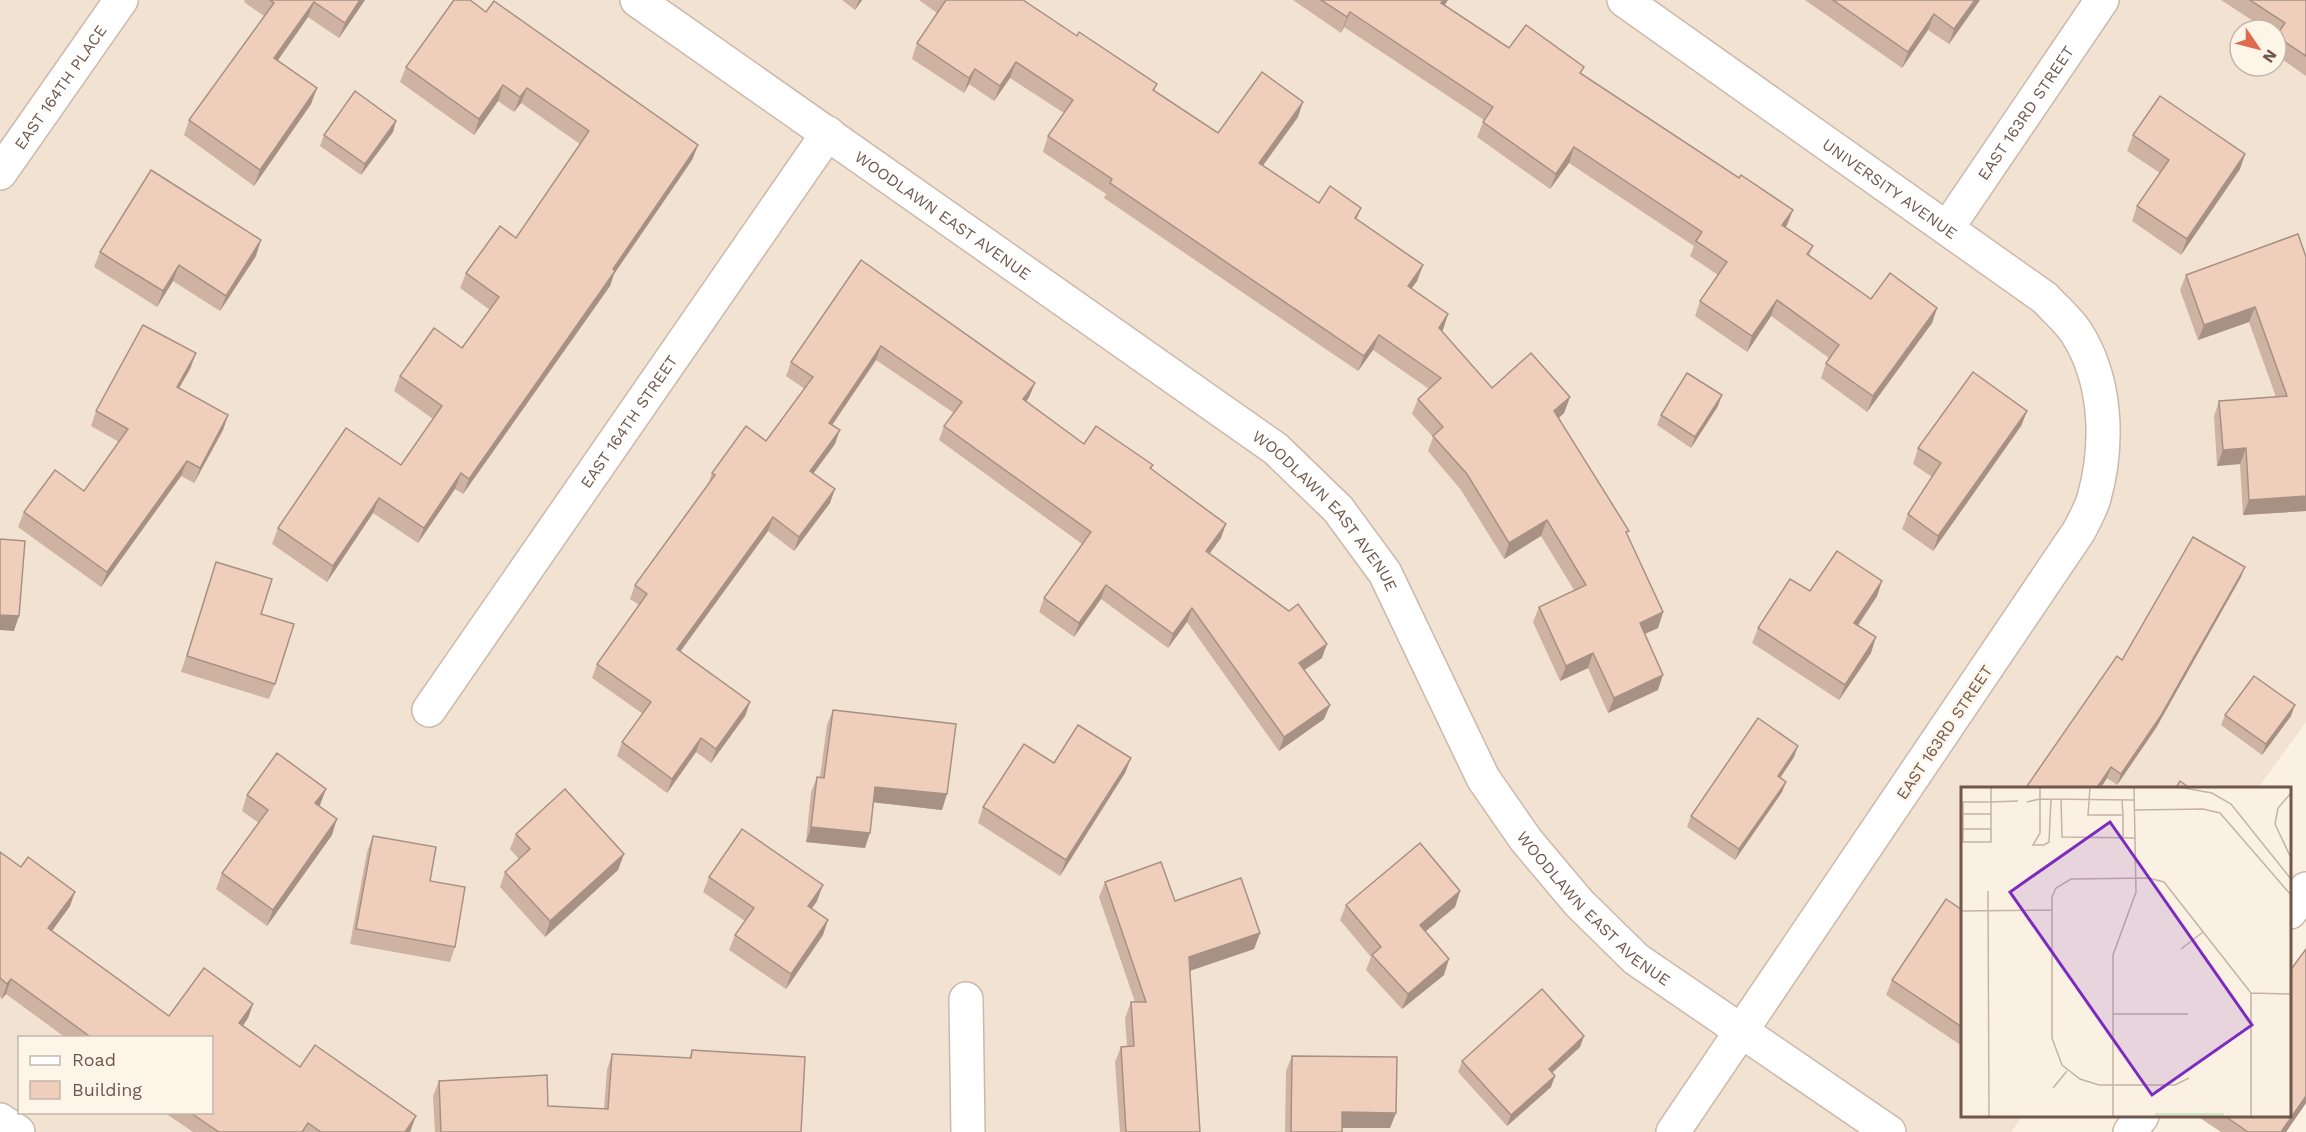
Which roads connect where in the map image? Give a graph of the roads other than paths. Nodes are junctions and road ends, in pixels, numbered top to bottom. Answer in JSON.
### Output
{"nodes":[{"id":1,"x":121,"y":0,"type":"edge"},
{"id":2,"x":637,"y":0,"type":"edge"},
{"id":3,"x":1624,"y":0,"type":"edge"},
{"id":4,"x":2102,"y":0,"type":"edge"},
{"id":5,"x":828,"y":133,"type":"junction"},
{"id":6,"x":0,"y":173,"type":"edge"},
{"id":7,"x":1947,"y":227,"type":"junction"},
{"id":8,"x":2102,"y":414,"type":"joint"},
{"id":9,"x":429,"y":710,"type":"dead end"},
{"id":10,"x":2306,"y":889,"type":"edge"},
{"id":11,"x":2291,"y":909,"type":"edge"},
{"id":12,"x":966,"y":999,"type":"dead end"},
{"id":13,"x":1741,"y":1033,"type":"junction"},
{"id":14,"x":2141,"y":1117,"type":"edge"},
{"id":15,"x":0,"y":1120,"type":"edge"},
{"id":16,"x":18,"y":1132,"type":"edge"},
{"id":17,"x":968,"y":1132,"type":"edge"},
{"id":18,"x":1673,"y":1132,"type":"edge"},
{"id":19,"x":1889,"y":1132,"type":"edge"},
{"id":20,"x":2130,"y":1132,"type":"edge"}],
"edges":[{"from":1,"to":6,"type":"street","name":"EAST 164TH PLACE"},
{"from":2,"to":5,"type":"street","name":"WOODLAWN EAST AVENUE"},
{"from":3,"to":7,"type":"street","name":"UNIVERSITY AVENUE"},
{"from":4,"to":7,"type":"street","name":"EAST 163RD STREET"},
{"from":5,"to":9,"type":"street","name":"EAST 164TH STREET"},
{"from":5,"to":13,"type":"street","name":"WOODLAWN EAST AVENUE"},
{"from":7,"to":8,"type":"street","name":"UNIVERSITY AVENUE"},
{"from":8,"to":13,"type":"street","name":"EAST 163RD STREET"},
{"from":10,"to":11,"type":"street"},
{"from":12,"to":17,"type":"street"},
{"from":13,"to":18,"type":"street","name":"EAST 163RD STREET"},
{"from":13,"to":19,"type":"street","name":"WOODLAWN EAST AVENUE"},
{"from":14,"to":20,"type":"street"},
{"from":15,"to":16,"type":"street"}]}
